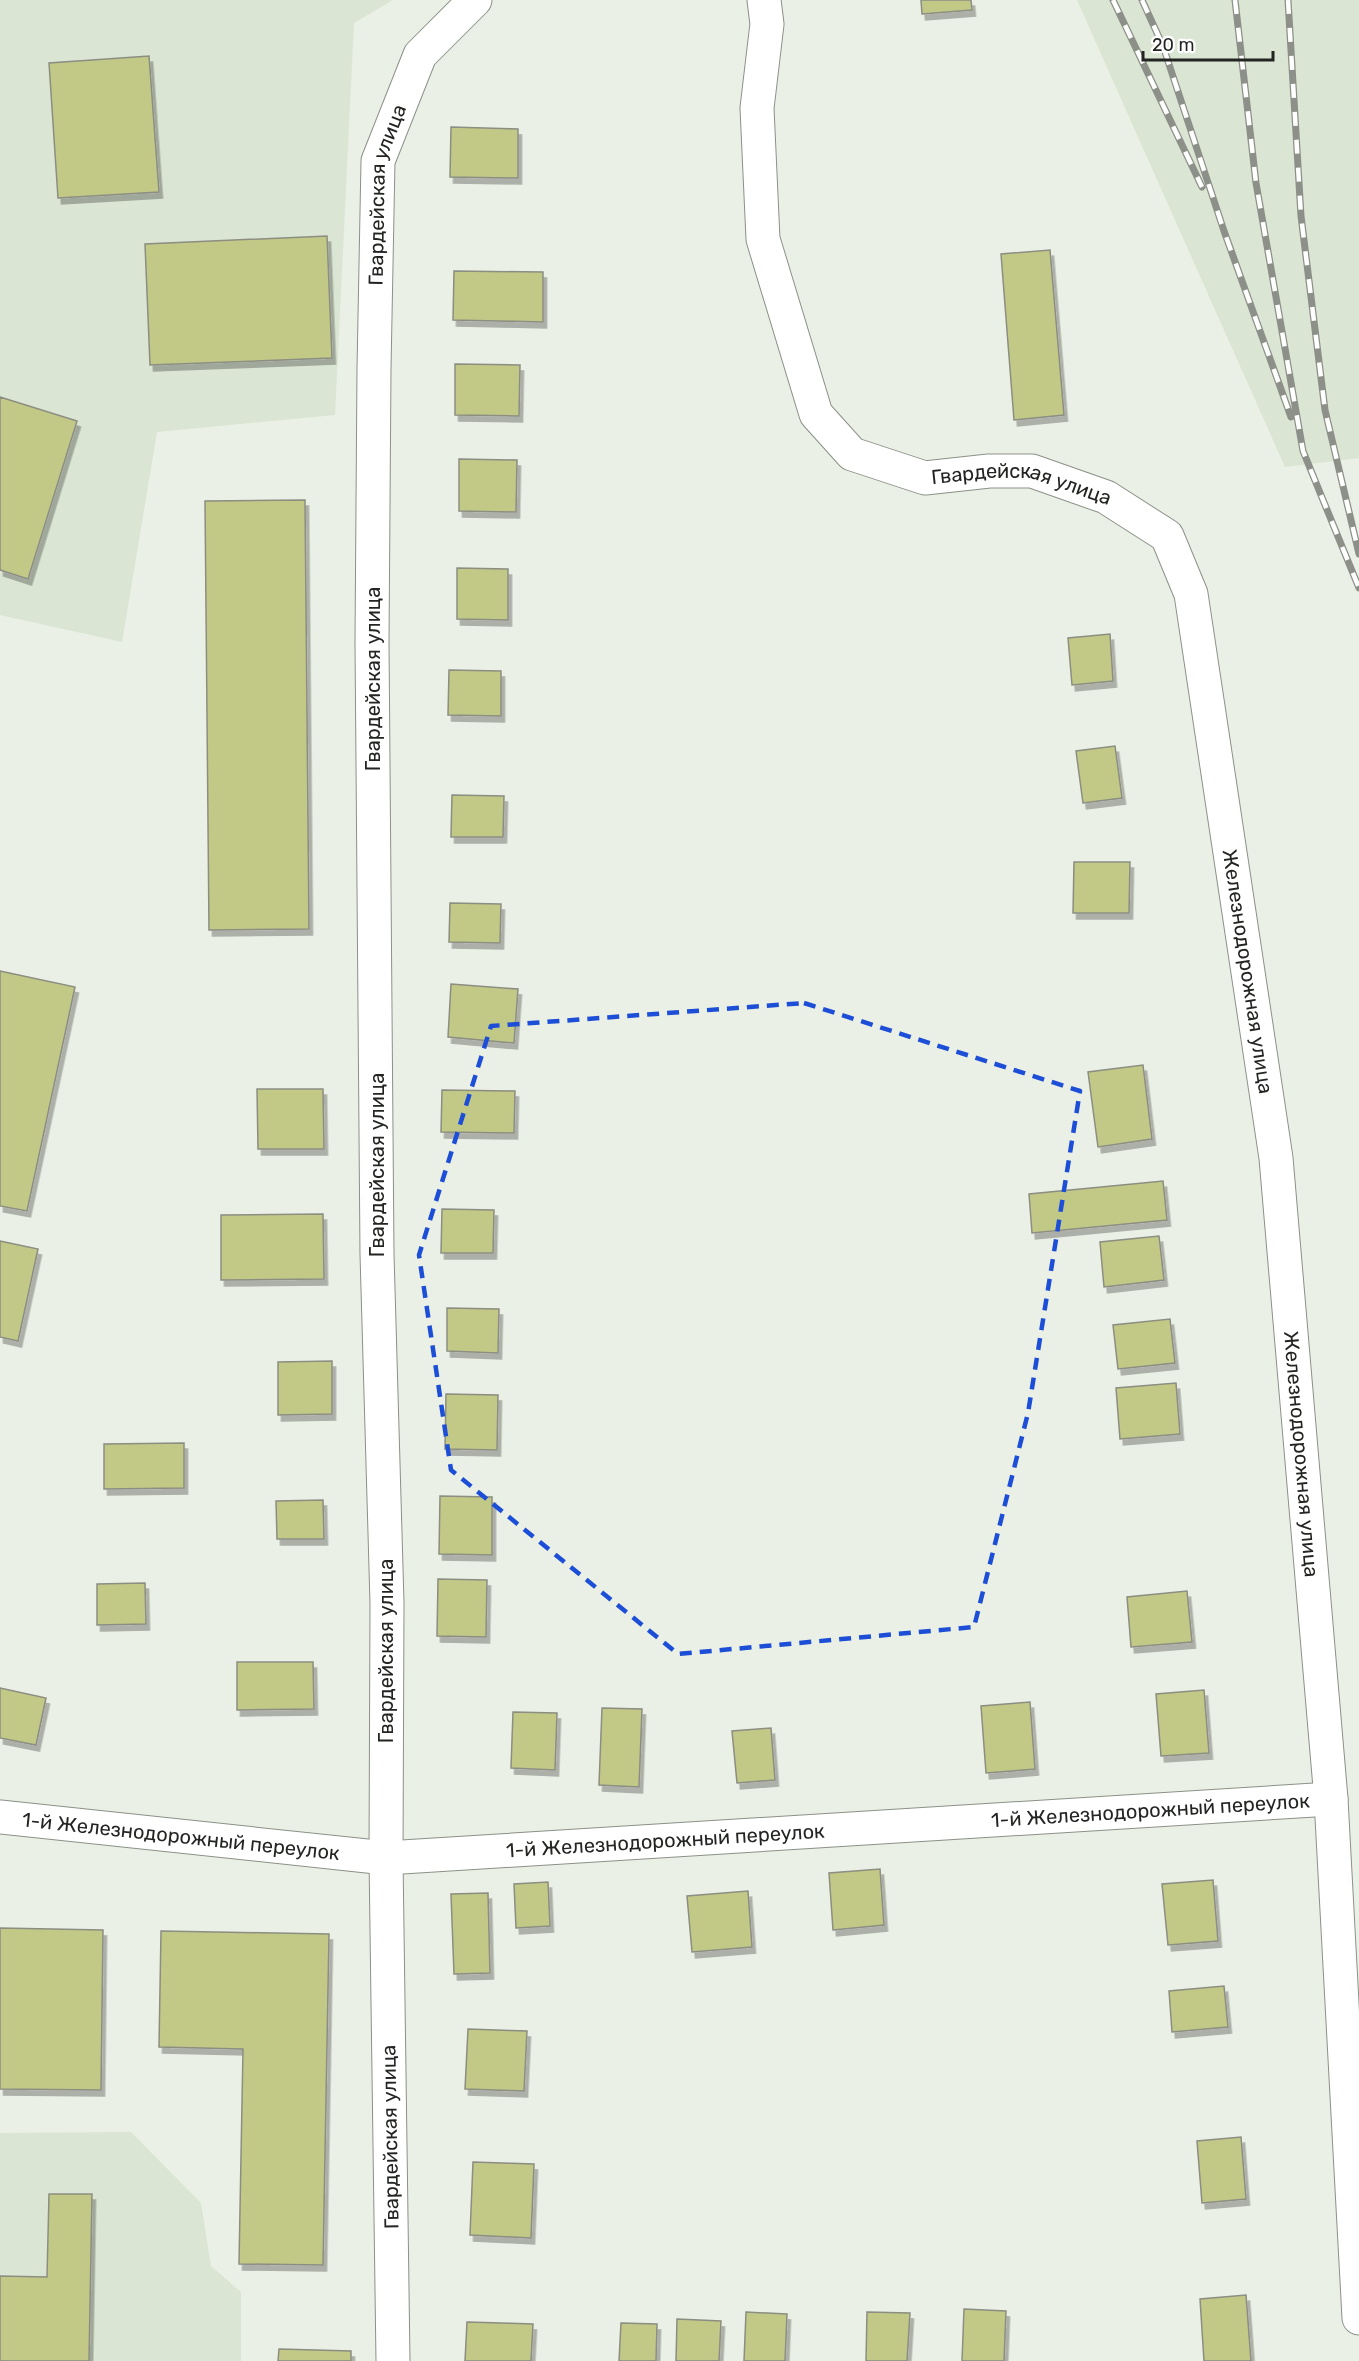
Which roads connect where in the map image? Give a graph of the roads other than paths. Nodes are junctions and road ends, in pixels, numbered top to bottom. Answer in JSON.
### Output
{"nodes":[{"id":1,"x":475,"y":0,"type":"edge"},
{"id":2,"x":764,"y":0,"type":"edge"},
{"id":3,"x":1191,"y":594,"type":"joint"},
{"id":4,"x":1331,"y":1799,"type":"junction"},
{"id":5,"x":0,"y":1817,"type":"edge"},
{"id":6,"x":386,"y":1858,"type":"junction"},
{"id":7,"x":1359,"y":2318,"type":"edge"},
{"id":8,"x":393,"y":2361,"type":"edge"}],
"edges":[{"from":1,"to":6,"type":"street","name":"Гвардейская улица"},
{"from":2,"to":3,"type":"street","name":"Гвардейская улица"},
{"from":3,"to":4,"type":"street","name":"Железнодорожная улица"},
{"from":4,"to":6,"type":"street","name":"1-й Железнодорожный переулок"},
{"from":4,"to":7,"type":"street","name":"Железнодорожная улица"},
{"from":5,"to":6,"type":"street","name":"1-й Железнодорожный переулок"},
{"from":6,"to":8,"type":"street","name":"Гвардейская улица"}]}
